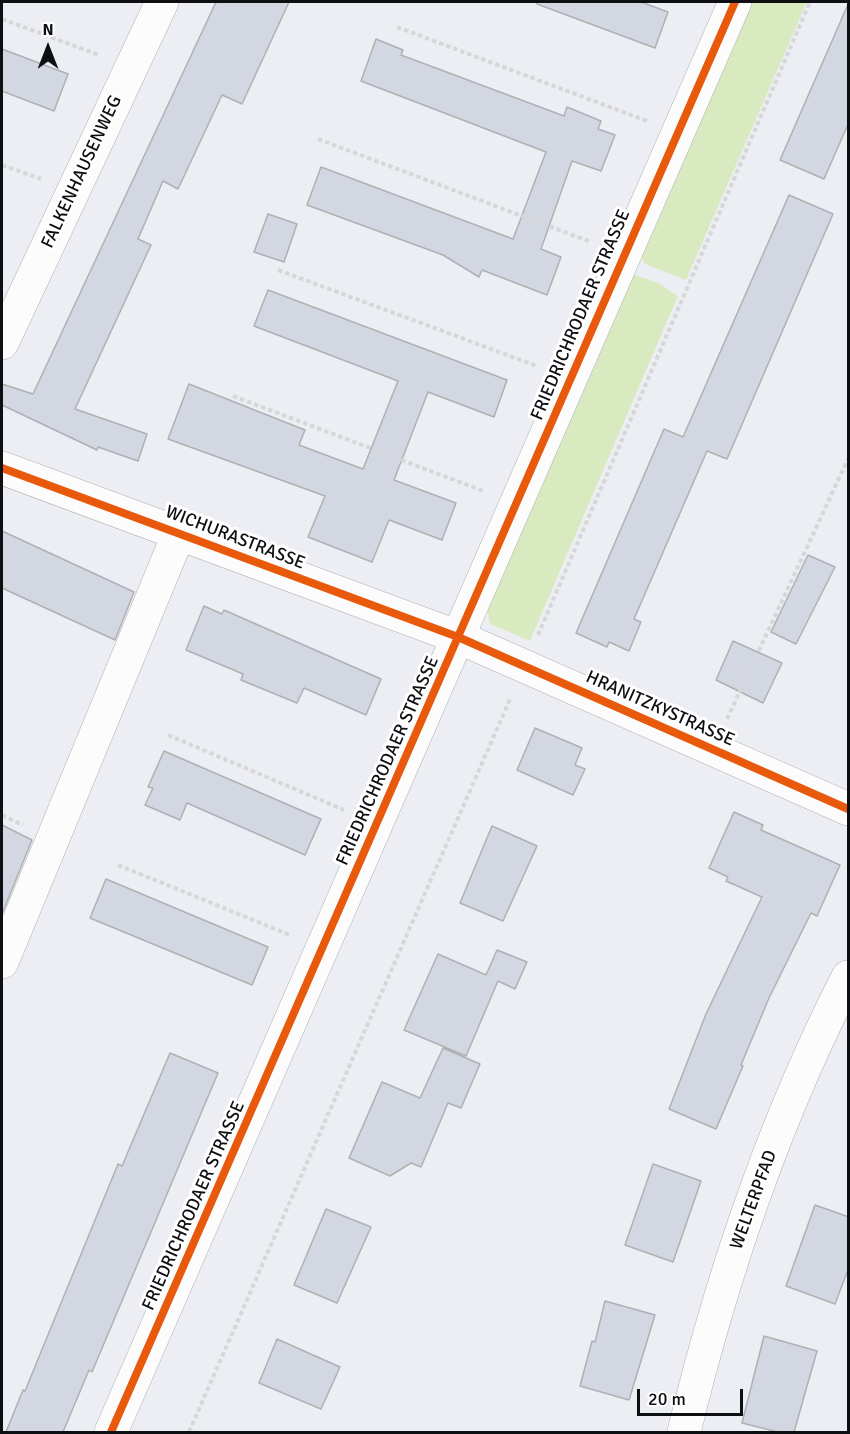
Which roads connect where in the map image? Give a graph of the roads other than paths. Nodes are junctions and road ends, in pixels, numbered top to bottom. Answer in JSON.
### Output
{"nodes":[{"id":1,"x":162,"y":2,"type":"edge"},
{"id":2,"x":735,"y":2,"type":"edge"},
{"id":3,"x":2,"y":343,"type":"edge"},
{"id":4,"x":2,"y":468,"type":"edge"},
{"id":5,"x":179,"y":533,"type":"junction"},
{"id":6,"x":458,"y":637,"type":"junction"},
{"id":7,"x":849,"y":809,"type":"edge"},
{"id":8,"x":2,"y":962,"type":"edge"},
{"id":9,"x":849,"y":978,"type":"edge"},
{"id":10,"x":111,"y":1432,"type":"edge"},
{"id":11,"x":684,"y":1432,"type":"edge"}],
"edges":[{"from":1,"to":3,"type":"street","name":"FALKENHAUSENWEG"},
{"from":2,"to":6,"type":"street","name":"FRIEDRICHRODAER STRASSE"},
{"from":4,"to":5,"type":"street","name":"WICHURASTRASSE"},
{"from":5,"to":6,"type":"street","name":"WICHURASTRASSE"},
{"from":5,"to":8,"type":"street"},
{"from":6,"to":7,"type":"street","name":"HRANITZKYSTRASSE"},
{"from":6,"to":10,"type":"street","name":"FRIEDRICHRODAER STRASSE"},
{"from":9,"to":11,"type":"street","name":"WELTERPFAD"}]}
